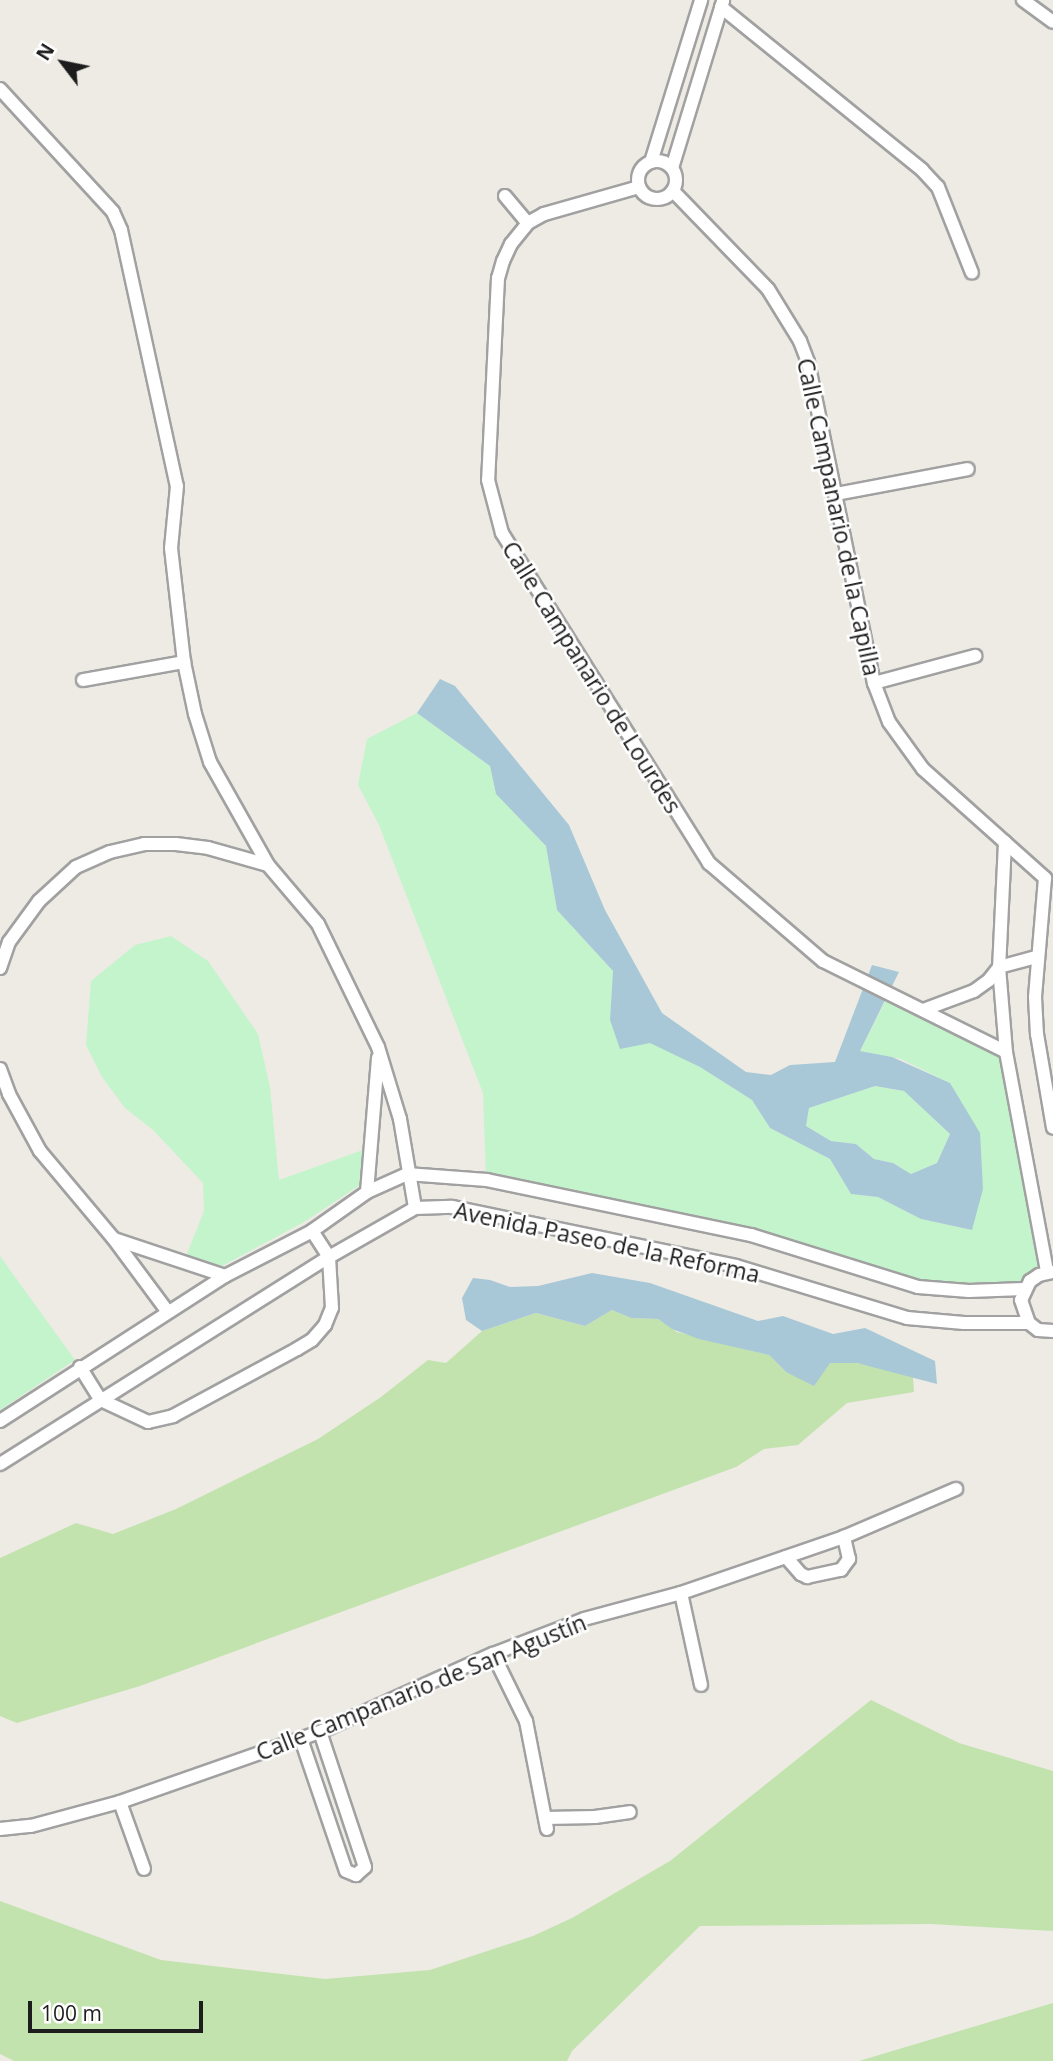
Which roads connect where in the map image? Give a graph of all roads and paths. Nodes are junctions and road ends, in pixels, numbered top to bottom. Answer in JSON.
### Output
{"nodes":[{"id":1,"x":701,"y":0,"type":"edge"},
{"id":2,"x":1023,"y":0,"type":"edge"},
{"id":3,"x":722,"y":3,"type":"edge"},
{"id":4,"x":1053,"y":22,"type":"edge"},
{"id":5,"x":0,"y":89,"type":"edge"},
{"id":6,"x":651,"y":162,"type":"junction"},
{"id":7,"x":672,"y":168,"type":"junction"},
{"id":8,"x":639,"y":187,"type":"junction"},
{"id":9,"x":673,"y":191,"type":"junction"},
{"id":10,"x":505,"y":196,"type":"dead end"},
{"id":11,"x":528,"y":223,"type":"junction"},
{"id":12,"x":972,"y":273,"type":"dead end"},
{"id":13,"x":968,"y":469,"type":"dead end"},
{"id":14,"x":836,"y":495,"type":"junction"},
{"id":15,"x":975,"y":656,"type":"dead end"},
{"id":16,"x":184,"y":662,"type":"junction"},
{"id":17,"x":83,"y":680,"type":"dead end"},
{"id":18,"x":874,"y":682,"type":"junction"},
{"id":19,"x":1005,"y":842,"type":"junction"},
{"id":20,"x":268,"y":865,"type":"junction"},
{"id":21,"x":5,"y":943,"type":"edge"},
{"id":22,"x":1036,"y":957,"type":"junction"},
{"id":23,"x":999,"y":967,"type":"junction"},
{"id":24,"x":0,"y":968,"type":"edge"},
{"id":25,"x":923,"y":1010,"type":"junction"},
{"id":26,"x":378,"y":1046,"type":"junction"},
{"id":27,"x":1006,"y":1052,"type":"junction"},
{"id":28,"x":0,"y":1069,"type":"edge"},
{"id":29,"x":1053,"y":1128,"type":"edge"},
{"id":30,"x":407,"y":1174,"type":"junction"},
{"id":31,"x":367,"y":1192,"type":"junction"},
{"id":32,"x":415,"y":1208,"type":"junction"},
{"id":33,"x":312,"y":1231,"type":"junction"},
{"id":34,"x":113,"y":1238,"type":"junction"},
{"id":35,"x":329,"y":1257,"type":"junction"},
{"id":36,"x":1050,"y":1272,"type":"edge"},
{"id":37,"x":225,"y":1276,"type":"junction"},
{"id":38,"x":1024,"y":1289,"type":"junction"},
{"id":39,"x":167,"y":1312,"type":"junction"},
{"id":40,"x":1029,"y":1322,"type":"junction"},
{"id":41,"x":1053,"y":1331,"type":"edge"},
{"id":42,"x":80,"y":1367,"type":"junction"},
{"id":43,"x":101,"y":1400,"type":"junction"},
{"id":44,"x":0,"y":1421,"type":"edge"},
{"id":45,"x":0,"y":1464,"type":"edge"},
{"id":46,"x":956,"y":1489,"type":"dead end"},
{"id":47,"x":844,"y":1537,"type":"junction"},
{"id":48,"x":786,"y":1557,"type":"junction"},
{"id":49,"x":681,"y":1593,"type":"junction"},
{"id":50,"x":494,"y":1654,"type":"junction"},
{"id":51,"x":701,"y":1685,"type":"dead end"},
{"id":52,"x":320,"y":1732,"type":"junction"},
{"id":53,"x":301,"y":1739,"type":"junction"},
{"id":54,"x":120,"y":1802,"type":"junction"},
{"id":55,"x":630,"y":1812,"type":"dead end"},
{"id":56,"x":0,"y":1829,"type":"edge"},
{"id":57,"x":144,"y":1869,"type":"dead end"}],
"edges":[{"from":1,"to":6,"type":"street"},
{"from":2,"to":4,"type":"street"},
{"from":3,"to":7,"type":"street"},
{"from":3,"to":12,"type":"street"},
{"from":5,"to":16,"type":"street"},
{"from":6,"to":7,"type":"street"},
{"from":6,"to":8,"type":"street"},
{"from":7,"to":9,"type":"street"},
{"from":8,"to":9,"type":"street"},
{"from":8,"to":11,"type":"street"},
{"from":9,"to":14,"type":"street","name":"Calle Campanario de la Capilla"},
{"from":10,"to":11,"type":"street"},
{"from":11,"to":25,"type":"street","name":"Calle Campanario de Lourdes"},
{"from":13,"to":14,"type":"street"},
{"from":14,"to":18,"type":"street","name":"Calle Campanario de la Capilla"},
{"from":15,"to":18,"type":"street"},
{"from":16,"to":17,"type":"street"},
{"from":16,"to":20,"type":"street"},
{"from":18,"to":19,"type":"street","name":"Calle Campanario de la Capilla"},
{"from":19,"to":22,"type":"street","name":"Calle Campanario de la Capilla"},
{"from":19,"to":23,"type":"street"},
{"from":20,"to":21,"type":"street"},
{"from":20,"to":26,"type":"street"},
{"from":21,"to":24,"type":"street"},
{"from":22,"to":23,"type":"street"},
{"from":22,"to":29,"type":"street","name":"Calle Campanario de la Capilla"},
{"from":23,"to":25,"type":"street"},
{"from":23,"to":27,"type":"street"},
{"from":25,"to":27,"type":"street","name":"Calle Campanario de Lourdes"},
{"from":26,"to":30,"type":"street"},
{"from":26,"to":31,"type":"street"},
{"from":27,"to":36,"type":"street"},
{"from":28,"to":34,"type":"street"},
{"from":30,"to":31,"type":"street","name":"Avenida Paseo de la Reforma"},
{"from":30,"to":32,"type":"street"},
{"from":30,"to":38,"type":"street","name":"Avenida Paseo de la Reforma"},
{"from":31,"to":33,"type":"street","name":"Avenida Paseo de la Reforma"},
{"from":32,"to":35,"type":"street","name":"Avenida Paseo de la Reforma"},
{"from":32,"to":40,"type":"street","name":"Avenida Paseo de la Reforma"},
{"from":33,"to":35,"type":"street"},
{"from":33,"to":37,"type":"street","name":"Avenida Paseo de la Reforma"},
{"from":34,"to":37,"type":"street"},
{"from":34,"to":39,"type":"street"},
{"from":35,"to":43,"type":"street","name":"Avenida Paseo de la Reforma"},
{"from":35,"to":43,"type":"street"},
{"from":36,"to":38,"type":"street"},
{"from":37,"to":39,"type":"street","name":"Avenida Paseo de la Reforma"},
{"from":38,"to":40,"type":"street"},
{"from":39,"to":42,"type":"street","name":"Avenida Paseo de la Reforma"},
{"from":40,"to":41,"type":"street"},
{"from":42,"to":43,"type":"street"},
{"from":42,"to":44,"type":"street","name":"Avenida Paseo de la Reforma"},
{"from":43,"to":45,"type":"street","name":"Avenida Paseo de la Reforma"},
{"from":46,"to":47,"type":"street","name":"Calle Campanario de San Agustín"},
{"from":47,"to":48,"type":"street","name":"Calle Campanario de San Agustín"},
{"from":47,"to":48,"type":"street"},
{"from":48,"to":49,"type":"street","name":"Calle Campanario de San Agustín"},
{"from":49,"to":50,"type":"street","name":"Calle Campanario de San Agustín"},
{"from":49,"to":51,"type":"street"},
{"from":50,"to":52,"type":"street","name":"Calle Campanario de San Agustín"},
{"from":50,"to":55,"type":"street"},
{"from":52,"to":53,"type":"street","name":"Calle Campanario de San Agustín"},
{"from":52,"to":53,"type":"street"},
{"from":53,"to":54,"type":"street","name":"Calle Campanario de San Agustín"},
{"from":54,"to":56,"type":"street","name":"Calle Campanario de San Agustín"},
{"from":54,"to":57,"type":"street"}]}
